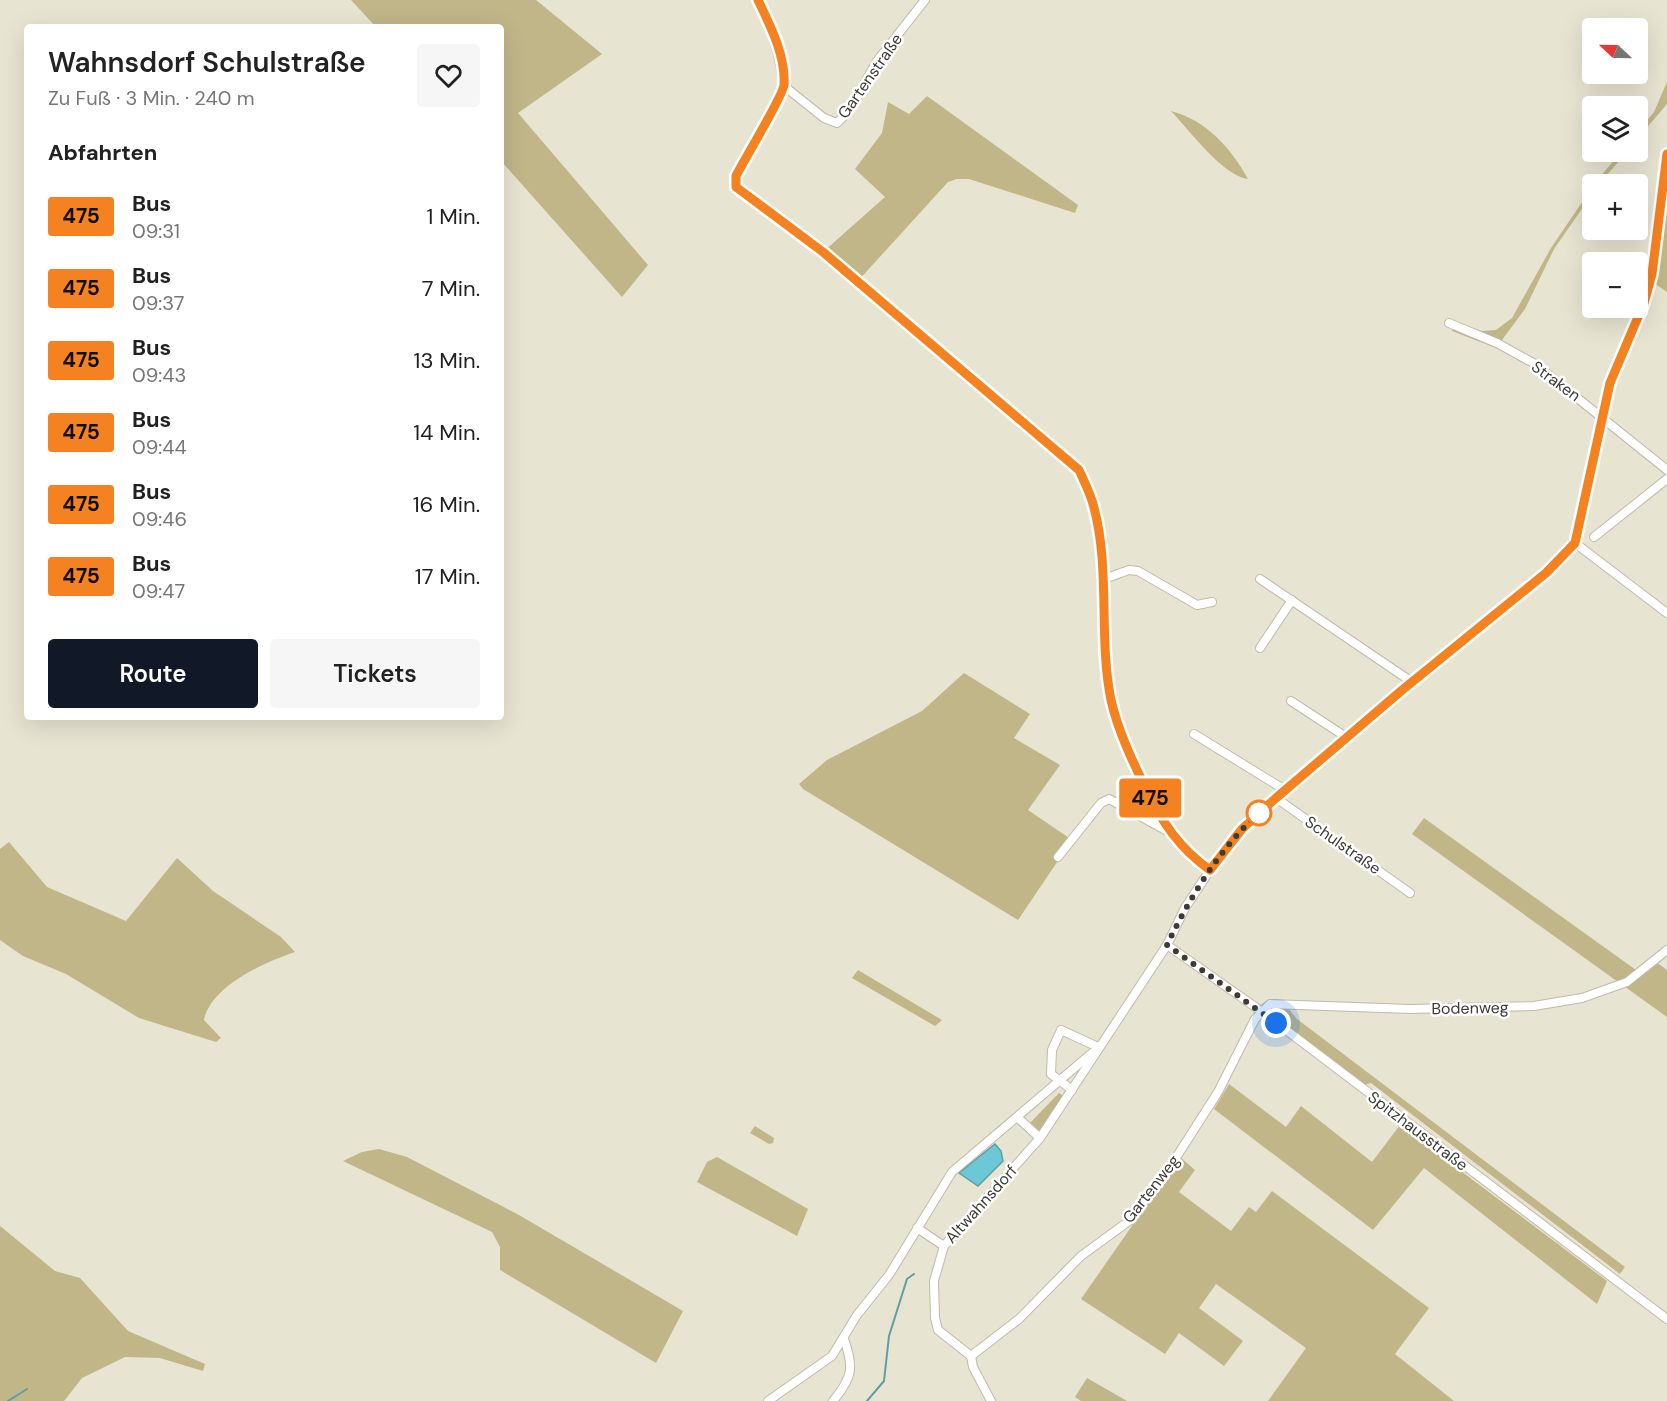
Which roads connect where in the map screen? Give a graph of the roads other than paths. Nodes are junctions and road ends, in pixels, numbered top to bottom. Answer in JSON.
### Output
{"nodes":[{"id":1,"x":758,"y":0,"type":"edge"},
{"id":2,"x":925,"y":0,"type":"edge"},
{"id":3,"x":784,"y":86,"type":"junction"},
{"id":4,"x":1667,"y":154,"type":"edge"},
{"id":5,"x":1449,"y":323,"type":"dead end"},
{"id":6,"x":1600,"y":417,"type":"junction"},
{"id":7,"x":1667,"y":470,"type":"edge"},
{"id":8,"x":1667,"y":479,"type":"edge"},
{"id":9,"x":1594,"y":537,"type":"dead end"},
{"id":10,"x":1575,"y":543,"type":"junction"},
{"id":11,"x":1260,"y":579,"type":"dead end"},
{"id":12,"x":1101,"y":580,"type":"junction"},
{"id":13,"x":1292,"y":600,"type":"junction"},
{"id":14,"x":1212,"y":602,"type":"dead end"},
{"id":15,"x":1667,"y":613,"type":"edge"},
{"id":16,"x":1260,"y":648,"type":"dead end"},
{"id":17,"x":1412,"y":682,"type":"junction"},
{"id":18,"x":1291,"y":701,"type":"dead end"},
{"id":19,"x":1194,"y":734,"type":"dead end"},
{"id":20,"x":1346,"y":737,"type":"junction"},
{"id":21,"x":1285,"y":790,"type":"junction"},
{"id":22,"x":1276,"y":798,"type":"junction"},
{"id":23,"x":1169,"y":832,"type":"junction"},
{"id":24,"x":1058,"y":857,"type":"dead end"},
{"id":25,"x":1210,"y":870,"type":"junction"},
{"id":26,"x":1410,"y":893,"type":"dead end"},
{"id":27,"x":1167,"y":945,"type":"junction"},
{"id":28,"x":1667,"y":950,"type":"edge"},
{"id":29,"x":1261,"y":1011,"type":"junction"},
{"id":30,"x":1098,"y":1047,"type":"junction"},
{"id":31,"x":1060,"y":1080,"type":"junction"},
{"id":32,"x":1072,"y":1090,"type":"junction"},
{"id":33,"x":1018,"y":1118,"type":"junction"},
{"id":34,"x":1040,"y":1138,"type":"junction"},
{"id":35,"x":917,"y":1228,"type":"junction"},
{"id":36,"x":944,"y":1246,"type":"junction"},
{"id":37,"x":1667,"y":1319,"type":"edge"},
{"id":38,"x":843,"y":1339,"type":"junction"},
{"id":39,"x":971,"y":1356,"type":"junction"},
{"id":40,"x":768,"y":1401,"type":"edge"},
{"id":41,"x":833,"y":1401,"type":"edge"},
{"id":42,"x":992,"y":1401,"type":"edge"}],
"edges":[{"from":1,"to":3,"type":"street"},
{"from":2,"to":3,"type":"street","name":"Gartenstraße"},
{"from":3,"to":12,"type":"street"},
{"from":4,"to":6,"type":"street"},
{"from":5,"to":6,"type":"street","name":"Straken"},
{"from":6,"to":7,"type":"street","name":"Straken"},
{"from":6,"to":10,"type":"street"},
{"from":8,"to":9,"type":"street"},
{"from":10,"to":15,"type":"street"},
{"from":10,"to":17,"type":"street","name":"Altwahnsdorf"},
{"from":11,"to":13,"type":"street"},
{"from":12,"to":14,"type":"street"},
{"from":12,"to":23,"type":"street"},
{"from":13,"to":16,"type":"street"},
{"from":13,"to":17,"type":"street"},
{"from":17,"to":20,"type":"street","name":"Altwahnsdorf"},
{"from":18,"to":20,"type":"street"},
{"from":19,"to":21,"type":"street"},
{"from":20,"to":21,"type":"street","name":"Altwahnsdorf"},
{"from":21,"to":22,"type":"street","name":"Altwahnsdorf"},
{"from":22,"to":25,"type":"street","name":"Altwahnsdorf"},
{"from":22,"to":26,"type":"street","name":"Schulstraße"},
{"from":23,"to":24,"type":"street"},
{"from":23,"to":25,"type":"street"},
{"from":25,"to":27,"type":"street","name":"Altwahnsdorf"},
{"from":27,"to":29,"type":"street","name":"Spitzhausstraße"},
{"from":27,"to":30,"type":"street","name":"Altwahnsdorf"},
{"from":28,"to":29,"type":"street","name":"Bodenweg"},
{"from":29,"to":37,"type":"street","name":"Spitzhausstraße"},
{"from":29,"to":39,"type":"street","name":"Gartenweg"},
{"from":30,"to":31,"type":"street","name":"Altwahnsdorf"},
{"from":30,"to":31,"type":"street"},
{"from":30,"to":32,"type":"street","name":"Altwahnsdorf"},
{"from":31,"to":32,"type":"street"},
{"from":31,"to":33,"type":"street","name":"Altwahnsdorf"},
{"from":32,"to":34,"type":"street","name":"Altwahnsdorf"},
{"from":33,"to":34,"type":"street"},
{"from":33,"to":35,"type":"street","name":"Altwahnsdorf"},
{"from":34,"to":36,"type":"street","name":"Altwahnsdorf"},
{"from":35,"to":36,"type":"street","name":"Altwahnsdorf"},
{"from":35,"to":38,"type":"street","name":"Altwahnsdorf"},
{"from":36,"to":39,"type":"street"},
{"from":38,"to":40,"type":"street","name":"Altwahnsdorf"},
{"from":38,"to":41,"type":"street"},
{"from":39,"to":42,"type":"street"}]}
